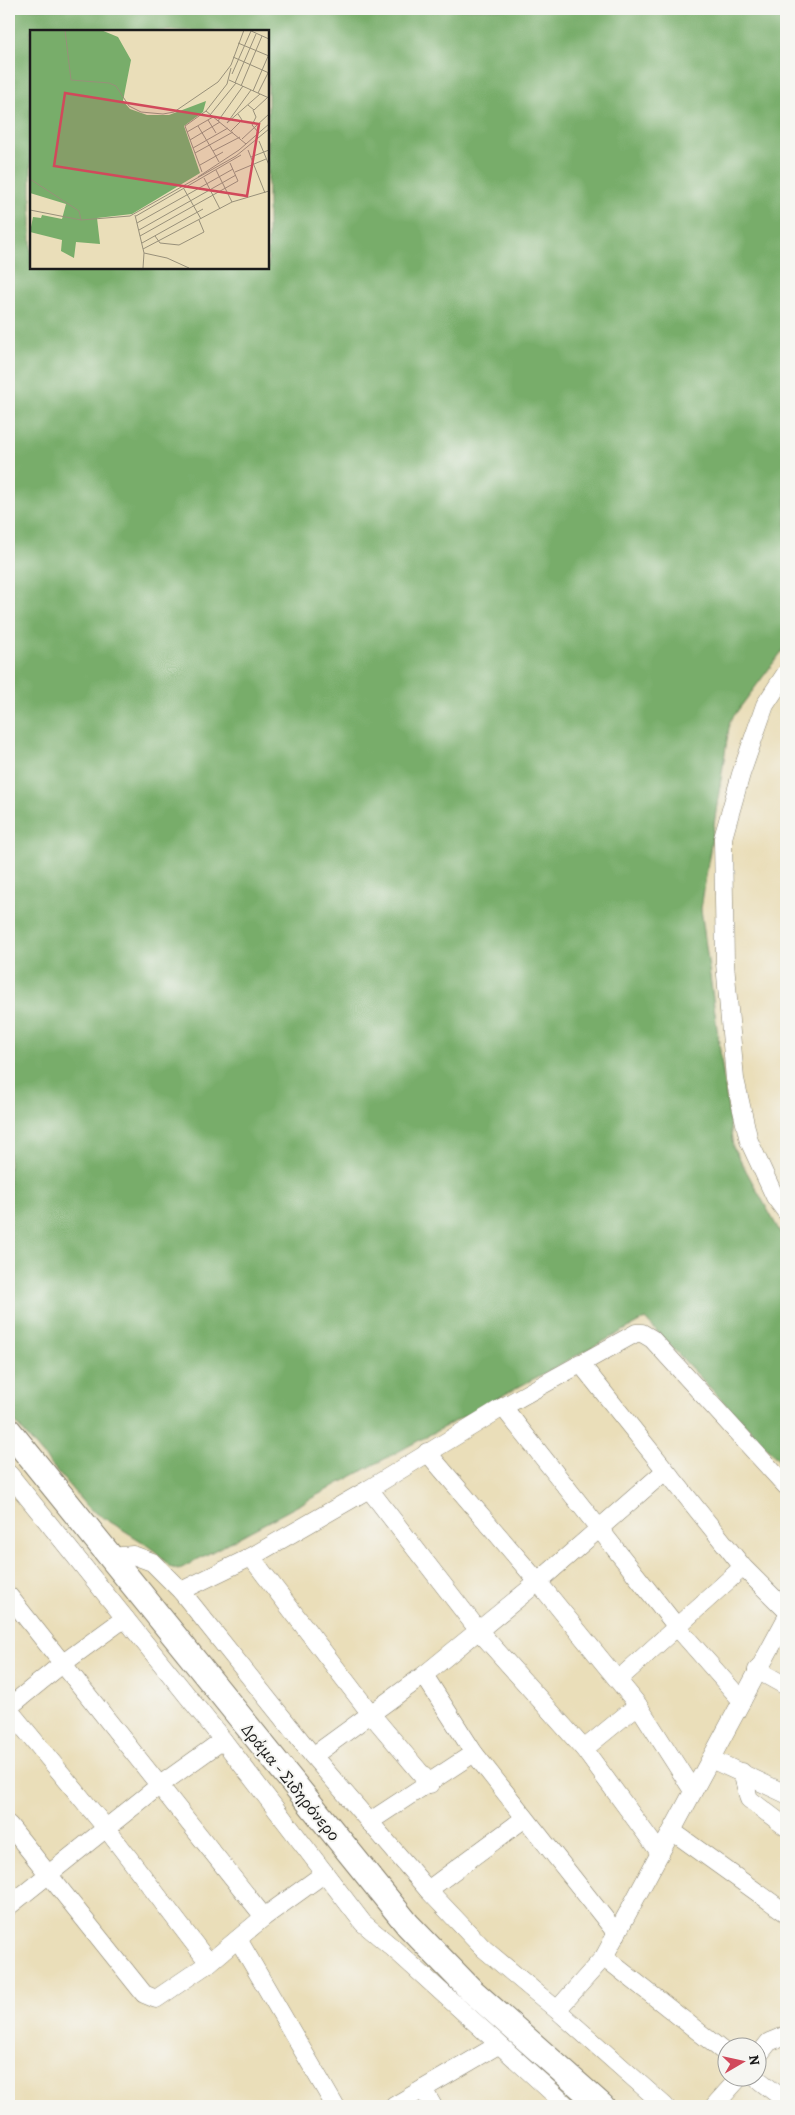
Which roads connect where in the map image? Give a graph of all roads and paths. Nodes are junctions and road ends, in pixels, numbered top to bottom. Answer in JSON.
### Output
{"nodes":[{"id":1,"x":786,"y":673,"type":"edge"},
{"id":2,"x":786,"y":1212,"type":"edge"},
{"id":3,"x":580,"y":1363,"type":"junction"},
{"id":4,"x":503,"y":1407,"type":"junction"},
{"id":5,"x":9,"y":1431,"type":"edge"},
{"id":6,"x":427,"y":1452,"type":"junction"},
{"id":7,"x":665,"y":1471,"type":"junction"},
{"id":8,"x":9,"y":1474,"type":"edge"},
{"id":9,"x":786,"y":1486,"type":"edge"},
{"id":10,"x":369,"y":1489,"type":"junction"},
{"id":11,"x":598,"y":1528,"type":"junction"},
{"id":12,"x":111,"y":1557,"type":"junction"},
{"id":13,"x":251,"y":1557,"type":"junction"},
{"id":14,"x":742,"y":1567,"type":"junction"},
{"id":15,"x":538,"y":1582,"type":"junction"},
{"id":16,"x":181,"y":1592,"type":"junction"},
{"id":17,"x":9,"y":1596,"type":"edge"},
{"id":18,"x":786,"y":1610,"type":"edge"},
{"id":19,"x":125,"y":1618,"type":"junction"},
{"id":20,"x":786,"y":1619,"type":"edge"},
{"id":21,"x":677,"y":1627,"type":"junction"},
{"id":22,"x":479,"y":1631,"type":"junction"},
{"id":23,"x":62,"y":1664,"type":"junction"},
{"id":24,"x":757,"y":1670,"type":"junction"},
{"id":25,"x":424,"y":1676,"type":"junction"},
{"id":26,"x":618,"y":1680,"type":"junction"},
{"id":27,"x":786,"y":1686,"type":"edge"},
{"id":28,"x":742,"y":1701,"type":"junction"},
{"id":29,"x":638,"y":1705,"type":"junction"},
{"id":30,"x":9,"y":1709,"type":"edge"},
{"id":31,"x":371,"y":1714,"type":"junction"},
{"id":32,"x":223,"y":1740,"type":"junction"},
{"id":33,"x":584,"y":1749,"type":"junction"},
{"id":34,"x":474,"y":1753,"type":"junction"},
{"id":35,"x":313,"y":1756,"type":"junction"},
{"id":36,"x":711,"y":1759,"type":"junction"},
{"id":37,"x":742,"y":1772,"type":"junction"},
{"id":38,"x":430,"y":1784,"type":"junction"},
{"id":39,"x":160,"y":1785,"type":"junction"},
{"id":40,"x":693,"y":1791,"type":"junction"},
{"id":41,"x":786,"y":1794,"type":"edge"},
{"id":42,"x":524,"y":1818,"type":"junction"},
{"id":43,"x":369,"y":1822,"type":"junction"},
{"id":44,"x":9,"y":1825,"type":"edge"},
{"id":45,"x":786,"y":1827,"type":"edge"},
{"id":46,"x":106,"y":1828,"type":"junction"},
{"id":47,"x":672,"y":1831,"type":"junction"},
{"id":48,"x":660,"y":1853,"type":"junction"},
{"id":49,"x":326,"y":1873,"type":"junction"},
{"id":50,"x":48,"y":1876,"type":"junction"},
{"id":51,"x":428,"y":1890,"type":"junction"},
{"id":52,"x":9,"y":1906,"type":"edge"},
{"id":53,"x":786,"y":1913,"type":"edge"},
{"id":54,"x":264,"y":1917,"type":"junction"},
{"id":55,"x":617,"y":1934,"type":"junction"},
{"id":56,"x":238,"y":1939,"type":"junction"},
{"id":57,"x":604,"y":1958,"type":"junction"},
{"id":58,"x":209,"y":1963,"type":"junction"},
{"id":59,"x":557,"y":2010,"type":"junction"},
{"id":60,"x":786,"y":2035,"type":"edge"},
{"id":61,"x":768,"y":2043,"type":"edge"},
{"id":62,"x":498,"y":2045,"type":"junction"},
{"id":63,"x":718,"y":2047,"type":"edge"},
{"id":64,"x":768,"y":2087,"type":"edge"},
{"id":65,"x":730,"y":2088,"type":"edge"},
{"id":66,"x":423,"y":2089,"type":"junction"},
{"id":67,"x":786,"y":2101,"type":"edge"},
{"id":68,"x":335,"y":2106,"type":"edge"},
{"id":69,"x":394,"y":2106,"type":"edge"},
{"id":70,"x":433,"y":2106,"type":"edge"},
{"id":71,"x":567,"y":2106,"type":"edge"},
{"id":72,"x":602,"y":2106,"type":"edge"},
{"id":73,"x":665,"y":2106,"type":"edge"},
{"id":74,"x":714,"y":2106,"type":"edge"}],
"edges":[{"from":1,"to":2,"type":"street"},
{"from":3,"to":4,"type":"street"},
{"from":3,"to":7,"type":"street"},
{"from":3,"to":9,"type":"street"},
{"from":4,"to":6,"type":"street"},
{"from":4,"to":11,"type":"street"},
{"from":5,"to":12,"type":"street","name":"Δράμα - Σιδηρόνερο"},
{"from":6,"to":10,"type":"street"},
{"from":6,"to":15,"type":"street"},
{"from":7,"to":11,"type":"street"},
{"from":7,"to":14,"type":"street"},
{"from":8,"to":19,"type":"street"},
{"from":10,"to":13,"type":"street"},
{"from":10,"to":22,"type":"street"},
{"from":11,"to":15,"type":"street"},
{"from":11,"to":21,"type":"street"},
{"from":12,"to":16,"type":"street"},
{"from":12,"to":72,"type":"street","name":"Δράμα - Σιδηρόνερο"},
{"from":13,"to":16,"type":"street"},
{"from":13,"to":31,"type":"street"},
{"from":14,"to":18,"type":"street"},
{"from":14,"to":21,"type":"street"},
{"from":15,"to":22,"type":"street"},
{"from":15,"to":26,"type":"street"},
{"from":16,"to":35,"type":"street"},
{"from":17,"to":23,"type":"street"},
{"from":19,"to":23,"type":"street"},
{"from":19,"to":32,"type":"street"},
{"from":20,"to":24,"type":"street"},
{"from":21,"to":26,"type":"street"},
{"from":21,"to":28,"type":"street"},
{"from":22,"to":25,"type":"street"},
{"from":22,"to":33,"type":"street"},
{"from":23,"to":30,"type":"street"},
{"from":23,"to":39,"type":"street"},
{"from":24,"to":27,"type":"street"},
{"from":24,"to":28,"type":"street"},
{"from":25,"to":31,"type":"street"},
{"from":25,"to":34,"type":"street"},
{"from":26,"to":29,"type":"street"},
{"from":28,"to":36,"type":"street"},
{"from":29,"to":33,"type":"street"},
{"from":29,"to":40,"type":"street"},
{"from":30,"to":46,"type":"street"},
{"from":31,"to":35,"type":"street"},
{"from":31,"to":38,"type":"street"},
{"from":32,"to":39,"type":"street"},
{"from":32,"to":49,"type":"street"},
{"from":33,"to":48,"type":"street"},
{"from":34,"to":38,"type":"street"},
{"from":34,"to":42,"type":"street"},
{"from":35,"to":43,"type":"street"},
{"from":36,"to":37,"type":"street"},
{"from":36,"to":40,"type":"street"},
{"from":37,"to":41,"type":"street"},
{"from":37,"to":45,"type":"street"},
{"from":38,"to":43,"type":"street"},
{"from":39,"to":46,"type":"street"},
{"from":39,"to":54,"type":"street"},
{"from":40,"to":47,"type":"street"},
{"from":42,"to":51,"type":"street"},
{"from":42,"to":55,"type":"street"},
{"from":43,"to":51,"type":"street"},
{"from":44,"to":50,"type":"street"},
{"from":46,"to":50,"type":"street"},
{"from":46,"to":58,"type":"street"},
{"from":47,"to":48,"type":"street"},
{"from":47,"to":53,"type":"street"},
{"from":48,"to":55,"type":"street"},
{"from":49,"to":54,"type":"street"},
{"from":49,"to":62,"type":"street"},
{"from":50,"to":52,"type":"street"},
{"from":50,"to":58,"type":"street"},
{"from":51,"to":59,"type":"street"},
{"from":54,"to":56,"type":"street"},
{"from":55,"to":57,"type":"street"},
{"from":56,"to":58,"type":"street"},
{"from":56,"to":68,"type":"street"},
{"from":57,"to":59,"type":"street"},
{"from":57,"to":63,"type":"street"},
{"from":59,"to":73,"type":"street"},
{"from":60,"to":61,"type":"street"},
{"from":62,"to":66,"type":"street"},
{"from":62,"to":71,"type":"street"},
{"from":64,"to":67,"type":"street"},
{"from":65,"to":74,"type":"street"},
{"from":66,"to":69,"type":"street"},
{"from":66,"to":70,"type":"street"}]}
